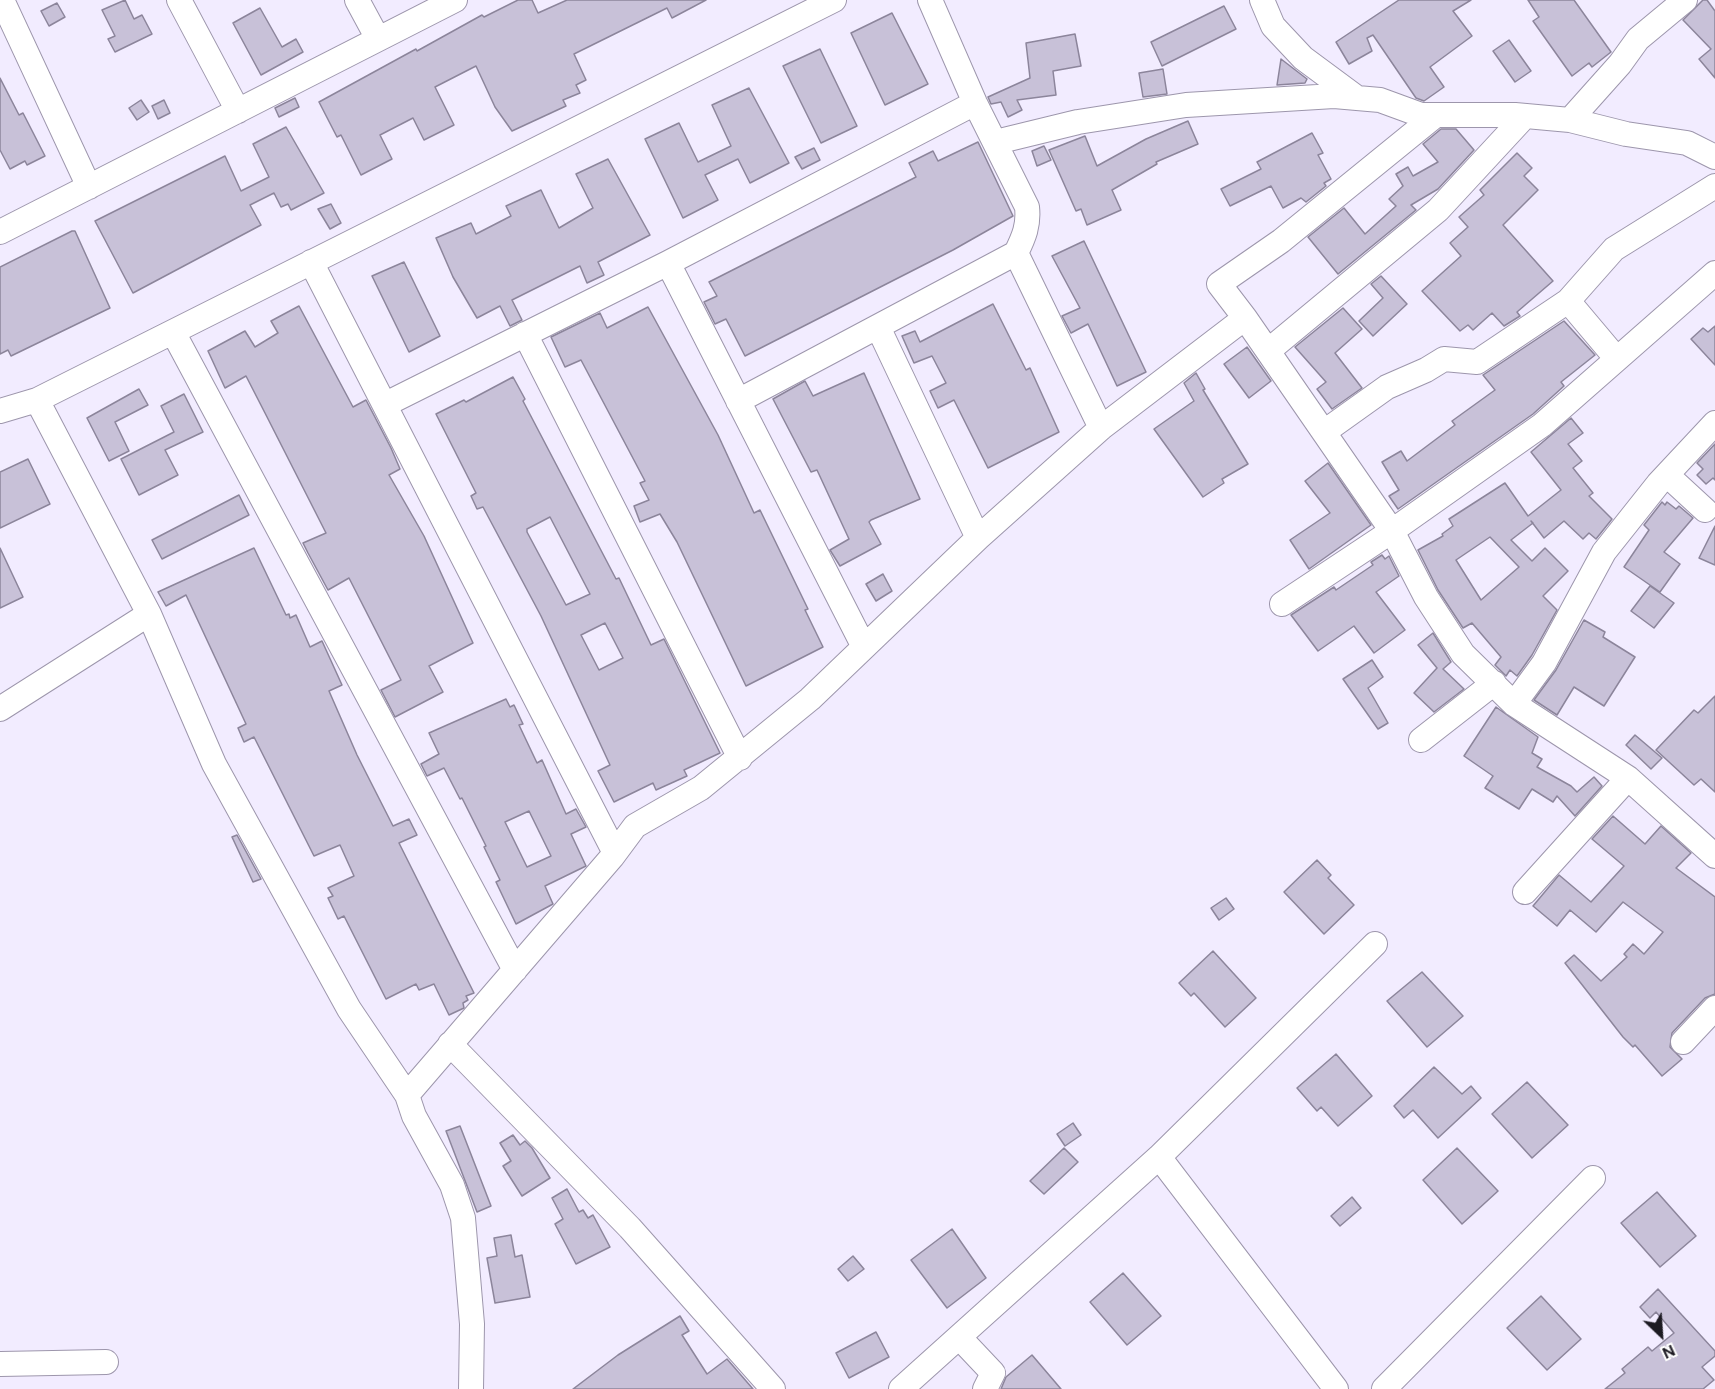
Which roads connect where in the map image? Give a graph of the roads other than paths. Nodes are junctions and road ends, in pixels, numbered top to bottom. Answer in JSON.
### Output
{"nodes":[{"id":1,"x":2,"y":0,"type":"edge"},
{"id":2,"x":178,"y":0,"type":"edge"},
{"id":3,"x":357,"y":0,"type":"edge"},
{"id":4,"x":455,"y":0,"type":"edge"},
{"id":5,"x":834,"y":0,"type":"edge"},
{"id":6,"x":930,"y":0,"type":"edge"},
{"id":7,"x":1262,"y":0,"type":"edge"},
{"id":8,"x":1685,"y":0,"type":"edge"},
{"id":9,"x":378,"y":39,"type":"junction"},
{"id":10,"x":1358,"y":98,"type":"junction"},
{"id":11,"x":975,"y":103,"type":"junction"},
{"id":12,"x":238,"y":111,"type":"junction"},
{"id":13,"x":1436,"y":116,"type":"junction"},
{"id":14,"x":1525,"y":116,"type":"junction"},
{"id":15,"x":1570,"y":120,"type":"junction"},
{"id":16,"x":996,"y":142,"type":"junction"},
{"id":17,"x":1715,"y":157,"type":"edge"},
{"id":18,"x":1715,"y":186,"type":"edge"},
{"id":19,"x":89,"y":187,"type":"junction"},
{"id":20,"x":0,"y":232,"type":"edge"},
{"id":21,"x":1016,"y":253,"type":"junction"},
{"id":22,"x":311,"y":262,"type":"junction"},
{"id":23,"x":668,"y":263,"type":"junction"},
{"id":24,"x":1715,"y":273,"type":"edge"},
{"id":25,"x":1568,"y":301,"type":"junction"},
{"id":26,"x":1245,"y":318,"type":"junction"},
{"id":27,"x":878,"y":327,"type":"junction"},
{"id":28,"x":173,"y":332,"type":"junction"},
{"id":29,"x":525,"y":334,"type":"junction"},
{"id":30,"x":1268,"y":351,"type":"junction"},
{"id":31,"x":1616,"y":358,"type":"junction"},
{"id":32,"x":37,"y":400,"type":"junction"},
{"id":33,"x":738,"y":401,"type":"junction"},
{"id":34,"x":386,"y":404,"type":"junction"},
{"id":35,"x":0,"y":411,"type":"edge"},
{"id":36,"x":1715,"y":423,"type":"edge"},
{"id":37,"x":1101,"y":428,"type":"junction"},
{"id":38,"x":1324,"y":432,"type":"junction"},
{"id":39,"x":1667,"y":475,"type":"junction"},
{"id":40,"x":1704,"y":510,"type":"dead end"},
{"id":41,"x":1392,"y":531,"type":"junction"},
{"id":42,"x":978,"y":538,"type":"junction"},
{"id":43,"x":1282,"y":604,"type":"dead end"},
{"id":44,"x":149,"y":614,"type":"junction"},
{"id":45,"x":864,"y":647,"type":"junction"},
{"id":46,"x":1494,"y":683,"type":"junction"},
{"id":47,"x":1514,"y":704,"type":"junction"},
{"id":48,"x":0,"y":709,"type":"edge"},
{"id":49,"x":1421,"y":740,"type":"dead end"},
{"id":50,"x":740,"y":758,"type":"junction"},
{"id":51,"x":1628,"y":778,"type":"junction"},
{"id":52,"x":614,"y":851,"type":"junction"},
{"id":53,"x":1713,"y":851,"type":"edge"},
{"id":54,"x":1525,"y":892,"type":"dead end"},
{"id":55,"x":1375,"y":944,"type":"dead end"},
{"id":56,"x":515,"y":969,"type":"junction"},
{"id":57,"x":1715,"y":1008,"type":"edge"},
{"id":58,"x":1683,"y":1042,"type":"dead end"},
{"id":59,"x":450,"y":1044,"type":"junction"},
{"id":60,"x":407,"y":1095,"type":"junction"},
{"id":61,"x":1159,"y":1157,"type":"junction"},
{"id":62,"x":1593,"y":1178,"type":"dead end"},
{"id":63,"x":958,"y":1337,"type":"junction"},
{"id":64,"x":106,"y":1362,"type":"dead end"},
{"id":65,"x":0,"y":1364,"type":"edge"},
{"id":66,"x":471,"y":1389,"type":"edge"},
{"id":67,"x":773,"y":1389,"type":"edge"},
{"id":68,"x":901,"y":1389,"type":"edge"},
{"id":69,"x":985,"y":1389,"type":"edge"},
{"id":70,"x":1336,"y":1389,"type":"edge"},
{"id":71,"x":1384,"y":1389,"type":"edge"}],
"edges":[{"from":1,"to":19,"type":"street"},
{"from":2,"to":12,"type":"street"},
{"from":3,"to":9,"type":"street"},
{"from":4,"to":9,"type":"street"},
{"from":5,"to":22,"type":"street"},
{"from":6,"to":11,"type":"street"},
{"from":7,"to":10,"type":"street"},
{"from":8,"to":15,"type":"street"},
{"from":9,"to":12,"type":"street"},
{"from":10,"to":13,"type":"street"},
{"from":10,"to":16,"type":"street"},
{"from":11,"to":16,"type":"street"},
{"from":11,"to":23,"type":"street"},
{"from":12,"to":19,"type":"street"},
{"from":13,"to":14,"type":"street"},
{"from":13,"to":26,"type":"street"},
{"from":14,"to":15,"type":"street"},
{"from":14,"to":30,"type":"street"},
{"from":15,"to":17,"type":"street"},
{"from":16,"to":21,"type":"street"},
{"from":18,"to":25,"type":"street"},
{"from":19,"to":20,"type":"street"},
{"from":21,"to":27,"type":"street"},
{"from":21,"to":37,"type":"street"},
{"from":22,"to":28,"type":"street"},
{"from":22,"to":34,"type":"street"},
{"from":23,"to":29,"type":"street"},
{"from":23,"to":33,"type":"street"},
{"from":24,"to":31,"type":"street"},
{"from":25,"to":31,"type":"street"},
{"from":25,"to":38,"type":"street"},
{"from":26,"to":30,"type":"street"},
{"from":26,"to":37,"type":"street"},
{"from":27,"to":33,"type":"street"},
{"from":27,"to":42,"type":"street"},
{"from":28,"to":32,"type":"street"},
{"from":28,"to":56,"type":"street"},
{"from":29,"to":34,"type":"street"},
{"from":29,"to":50,"type":"street"},
{"from":30,"to":38,"type":"street"},
{"from":31,"to":41,"type":"street"},
{"from":32,"to":35,"type":"street"},
{"from":32,"to":44,"type":"street"},
{"from":33,"to":45,"type":"street"},
{"from":34,"to":52,"type":"street"},
{"from":36,"to":39,"type":"street"},
{"from":37,"to":42,"type":"street"},
{"from":38,"to":41,"type":"street"},
{"from":39,"to":40,"type":"street"},
{"from":39,"to":47,"type":"street"},
{"from":41,"to":43,"type":"street"},
{"from":41,"to":46,"type":"street"},
{"from":42,"to":45,"type":"street"},
{"from":44,"to":48,"type":"street"},
{"from":44,"to":60,"type":"street"},
{"from":45,"to":50,"type":"street"},
{"from":46,"to":47,"type":"street"},
{"from":46,"to":49,"type":"street"},
{"from":47,"to":51,"type":"street"},
{"from":50,"to":52,"type":"street"},
{"from":51,"to":53,"type":"street"},
{"from":51,"to":54,"type":"street"},
{"from":52,"to":56,"type":"street"},
{"from":55,"to":61,"type":"street"},
{"from":56,"to":59,"type":"street"},
{"from":57,"to":58,"type":"street"},
{"from":59,"to":60,"type":"street"},
{"from":59,"to":67,"type":"street"},
{"from":60,"to":66,"type":"street"},
{"from":61,"to":63,"type":"street"},
{"from":61,"to":70,"type":"street"},
{"from":62,"to":71,"type":"street"},
{"from":63,"to":68,"type":"street"},
{"from":63,"to":69,"type":"street"},
{"from":64,"to":65,"type":"street"}]}
